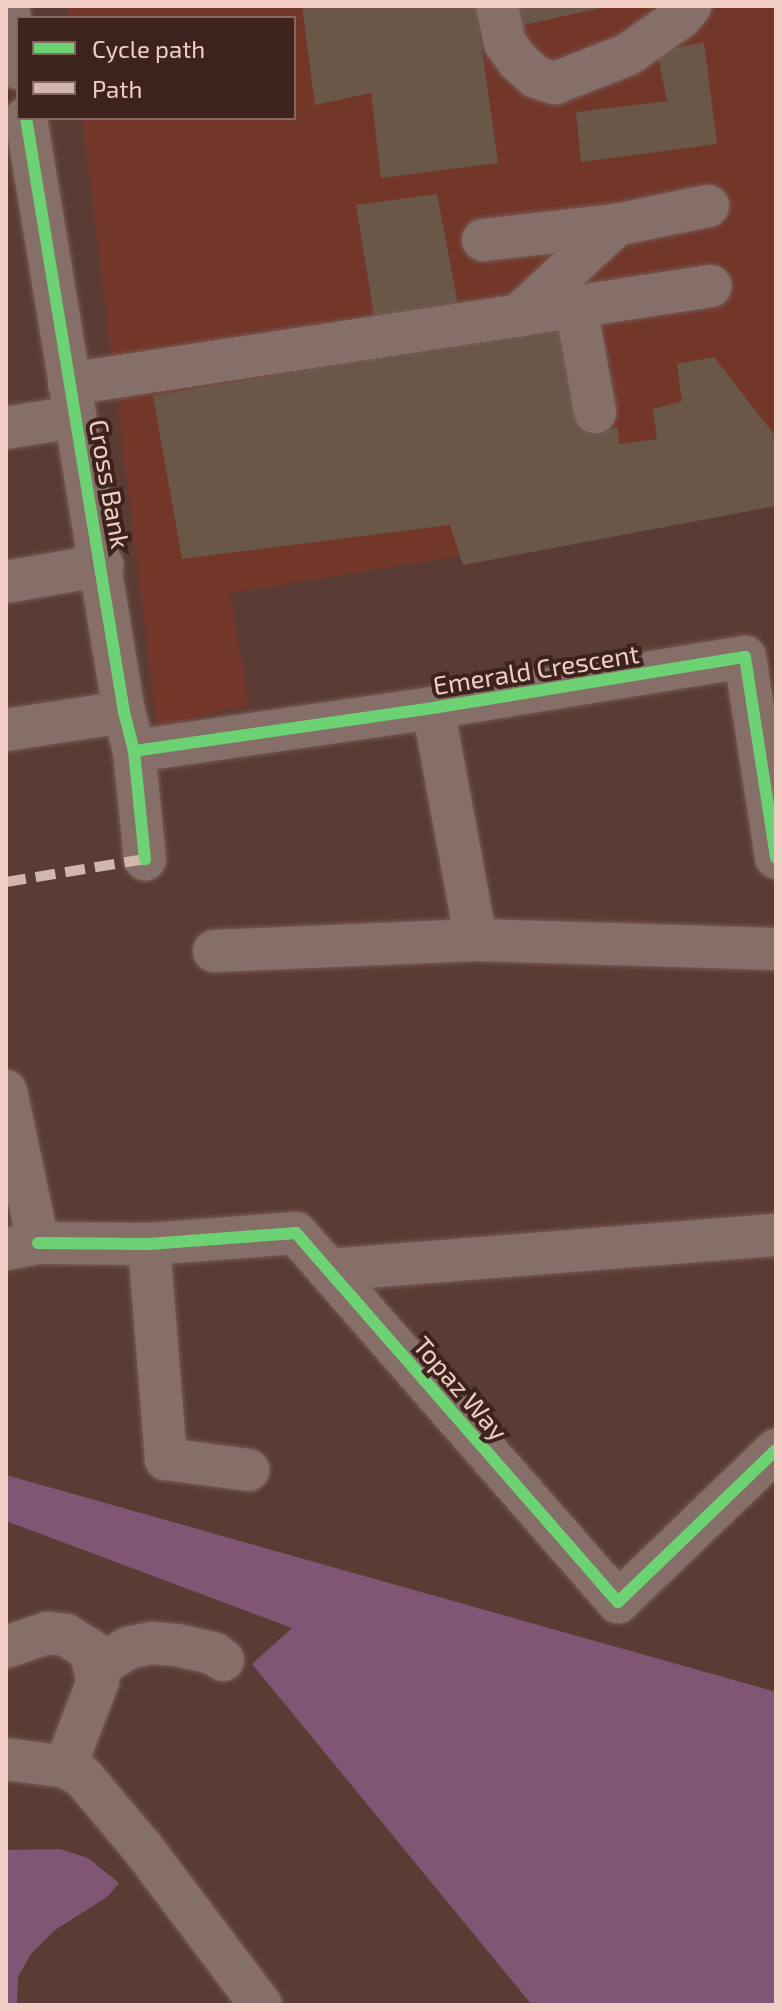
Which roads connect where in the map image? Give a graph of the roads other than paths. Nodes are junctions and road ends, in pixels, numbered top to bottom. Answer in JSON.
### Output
{"nodes":[{"id":1,"x":8,"y":6,"type":"edge"},
{"id":2,"x":497,"y":6,"type":"edge"},
{"id":3,"x":690,"y":6,"type":"edge"},
{"id":4,"x":16,"y":50,"type":"edge"},
{"id":5,"x":26,"y":120,"type":"edge"},
{"id":6,"x":708,"y":206,"type":"dead end"},
{"id":7,"x":616,"y":225,"type":"junction"},
{"id":8,"x":483,"y":240,"type":"dead end"},
{"id":9,"x":711,"y":286,"type":"dead end"},
{"id":10,"x":576,"y":307,"type":"junction"},
{"id":11,"x":518,"y":316,"type":"junction"},
{"id":12,"x":72,"y":401,"type":"junction"},
{"id":13,"x":595,"y":412,"type":"dead end"},
{"id":14,"x":6,"y":428,"type":"edge"},
{"id":15,"x":103,"y":565,"type":"junction"},
{"id":16,"x":6,"y":582,"type":"edge"},
{"id":17,"x":433,"y":708,"type":"junction"},
{"id":18,"x":6,"y":730,"type":"edge"},
{"id":19,"x":129,"y":731,"type":"junction"},
{"id":20,"x":776,"y":858,"type":"edge"},
{"id":21,"x":145,"y":859,"type":"dead end"},
{"id":22,"x":476,"y":940,"type":"junction"},
{"id":23,"x":776,"y":949,"type":"edge"},
{"id":24,"x":214,"y":951,"type":"dead end"},
{"id":25,"x":6,"y":1091,"type":"edge"},
{"id":26,"x":776,"y":1235,"type":"edge"},
{"id":27,"x":149,"y":1244,"type":"junction"},
{"id":28,"x":22,"y":1246,"type":"edge"},
{"id":29,"x":329,"y":1270,"type":"junction"},
{"id":30,"x":776,"y":1450,"type":"edge"},
{"id":31,"x":248,"y":1470,"type":"dead end"},
{"id":32,"x":6,"y":1647,"type":"edge"},
{"id":33,"x":223,"y":1660,"type":"dead end"},
{"id":34,"x":97,"y":1668,"type":"junction"},
{"id":35,"x":6,"y":1759,"type":"edge"},
{"id":36,"x":65,"y":1767,"type":"junction"},
{"id":37,"x":261,"y":2005,"type":"edge"}],
"edges":[{"from":1,"to":4,"type":"street"},
{"from":2,"to":3,"type":"street"},
{"from":5,"to":12,"type":"street","name":"Cross Bank"},
{"from":6,"to":7,"type":"street"},
{"from":7,"to":8,"type":"street"},
{"from":7,"to":11,"type":"street"},
{"from":9,"to":10,"type":"street"},
{"from":10,"to":11,"type":"street"},
{"from":10,"to":13,"type":"street"},
{"from":11,"to":12,"type":"street"},
{"from":12,"to":14,"type":"street"},
{"from":12,"to":15,"type":"street","name":"Cross Bank"},
{"from":15,"to":16,"type":"street"},
{"from":15,"to":19,"type":"street","name":"Cross Bank"},
{"from":17,"to":19,"type":"street","name":"Emerald Crescent"},
{"from":17,"to":20,"type":"street","name":"Emerald Crescent"},
{"from":17,"to":22,"type":"street","name":"Emerald Crescent"},
{"from":18,"to":19,"type":"street","name":"Emerald Crescent"},
{"from":19,"to":21,"type":"street","name":"Cross Bank"},
{"from":22,"to":23,"type":"street"},
{"from":22,"to":24,"type":"street"},
{"from":25,"to":28,"type":"street"},
{"from":26,"to":29,"type":"street"},
{"from":27,"to":28,"type":"street","name":"Topaz Way"},
{"from":27,"to":29,"type":"street","name":"Topaz Way"},
{"from":27,"to":31,"type":"street"},
{"from":29,"to":30,"type":"street","name":"Topaz Way"},
{"from":32,"to":34,"type":"street"},
{"from":33,"to":34,"type":"street"},
{"from":34,"to":36,"type":"street"},
{"from":35,"to":36,"type":"street"},
{"from":36,"to":37,"type":"street"}]}
